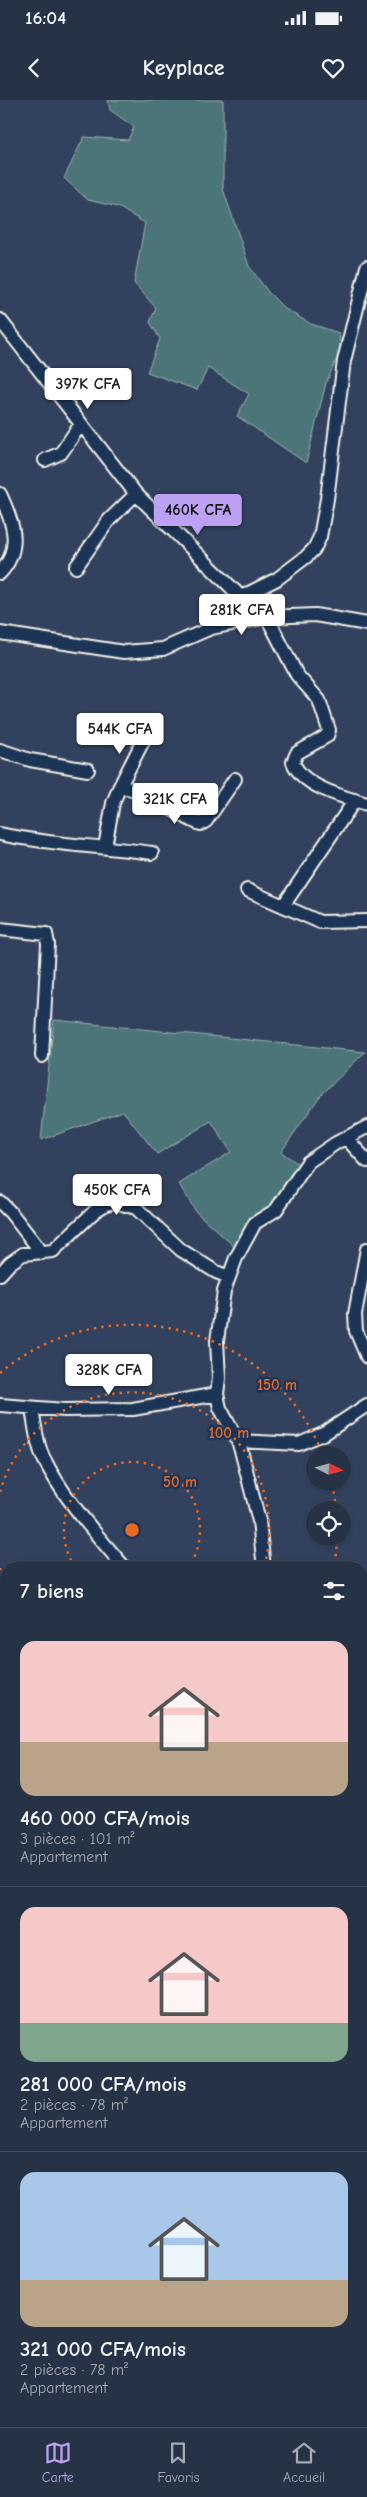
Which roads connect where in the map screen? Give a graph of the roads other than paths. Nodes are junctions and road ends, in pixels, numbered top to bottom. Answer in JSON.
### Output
{"nodes":[{"id":1,"x":367,"y":267,"type":"edge"},
{"id":2,"x":0,"y":320,"type":"edge"},
{"id":3,"x":81,"y":424,"type":"junction"},
{"id":4,"x":45,"y":460,"type":"dead end"},
{"id":5,"x":0,"y":494,"type":"edge"},
{"id":6,"x":136,"y":494,"type":"junction"},
{"id":7,"x":76,"y":567,"type":"dead end"},
{"id":8,"x":0,"y":573,"type":"edge"},
{"id":9,"x":241,"y":597,"type":"junction"},
{"id":10,"x":267,"y":617,"type":"junction"},
{"id":11,"x":367,"y":624,"type":"edge"},
{"id":12,"x":212,"y":628,"type":"junction"},
{"id":13,"x":0,"y":633,"type":"edge"},
{"id":14,"x":146,"y":735,"type":"dead end"},
{"id":15,"x":0,"y":750,"type":"edge"},
{"id":16,"x":88,"y":770,"type":"dead end"},
{"id":17,"x":235,"y":779,"type":"dead end"},
{"id":18,"x":119,"y":788,"type":"junction"},
{"id":19,"x":361,"y":802,"type":"edge"},
{"id":20,"x":0,"y":834,"type":"edge"},
{"id":21,"x":104,"y":847,"type":"junction"},
{"id":22,"x":152,"y":853,"type":"dead end"},
{"id":23,"x":246,"y":890,"type":"dead end"},
{"id":24,"x":283,"y":906,"type":"junction"},
{"id":25,"x":367,"y":921,"type":"edge"},
{"id":26,"x":0,"y":929,"type":"edge"},
{"id":27,"x":42,"y":1056,"type":"dead end"},
{"id":28,"x":367,"y":1127,"type":"edge"},
{"id":29,"x":346,"y":1138,"type":"junction"},
{"id":30,"x":367,"y":1161,"type":"edge"},
{"id":31,"x":0,"y":1202,"type":"edge"},
{"id":32,"x":367,"y":1249,"type":"edge"},
{"id":33,"x":42,"y":1253,"type":"junction"},
{"id":34,"x":0,"y":1274,"type":"edge"},
{"id":35,"x":229,"y":1276,"type":"junction"},
{"id":36,"x":367,"y":1356,"type":"edge"},
{"id":37,"x":217,"y":1394,"type":"junction"},
{"id":38,"x":0,"y":1405,"type":"edge"},
{"id":39,"x":367,"y":1405,"type":"edge"},
{"id":40,"x":32,"y":1409,"type":"junction"},
{"id":41,"x":238,"y":1441,"type":"junction"},
{"id":42,"x":119,"y":1561,"type":"edge"},
{"id":43,"x":263,"y":1561,"type":"edge"}],
"edges":[{"from":1,"to":9,"type":"street"},
{"from":2,"to":3,"type":"street"},
{"from":3,"to":4,"type":"street"},
{"from":3,"to":6,"type":"street"},
{"from":5,"to":8,"type":"street"},
{"from":6,"to":7,"type":"street"},
{"from":6,"to":9,"type":"street"},
{"from":9,"to":12,"type":"street"},
{"from":10,"to":11,"type":"street"},
{"from":10,"to":12,"type":"street"},
{"from":10,"to":19,"type":"street"},
{"from":12,"to":13,"type":"street"},
{"from":14,"to":18,"type":"street"},
{"from":15,"to":16,"type":"street"},
{"from":17,"to":18,"type":"street"},
{"from":18,"to":21,"type":"street"},
{"from":19,"to":24,"type":"street"},
{"from":20,"to":21,"type":"street"},
{"from":21,"to":22,"type":"street"},
{"from":23,"to":24,"type":"street"},
{"from":24,"to":25,"type":"street"},
{"from":26,"to":27,"type":"street"},
{"from":28,"to":29,"type":"street"},
{"from":29,"to":30,"type":"street"},
{"from":29,"to":35,"type":"street"},
{"from":31,"to":33,"type":"street"},
{"from":32,"to":36,"type":"street"},
{"from":33,"to":34,"type":"street"},
{"from":33,"to":35,"type":"street"},
{"from":35,"to":37,"type":"street"},
{"from":37,"to":40,"type":"street"},
{"from":37,"to":41,"type":"street"},
{"from":38,"to":40,"type":"street"},
{"from":39,"to":41,"type":"street"},
{"from":40,"to":42,"type":"street"},
{"from":41,"to":43,"type":"street"}]}
